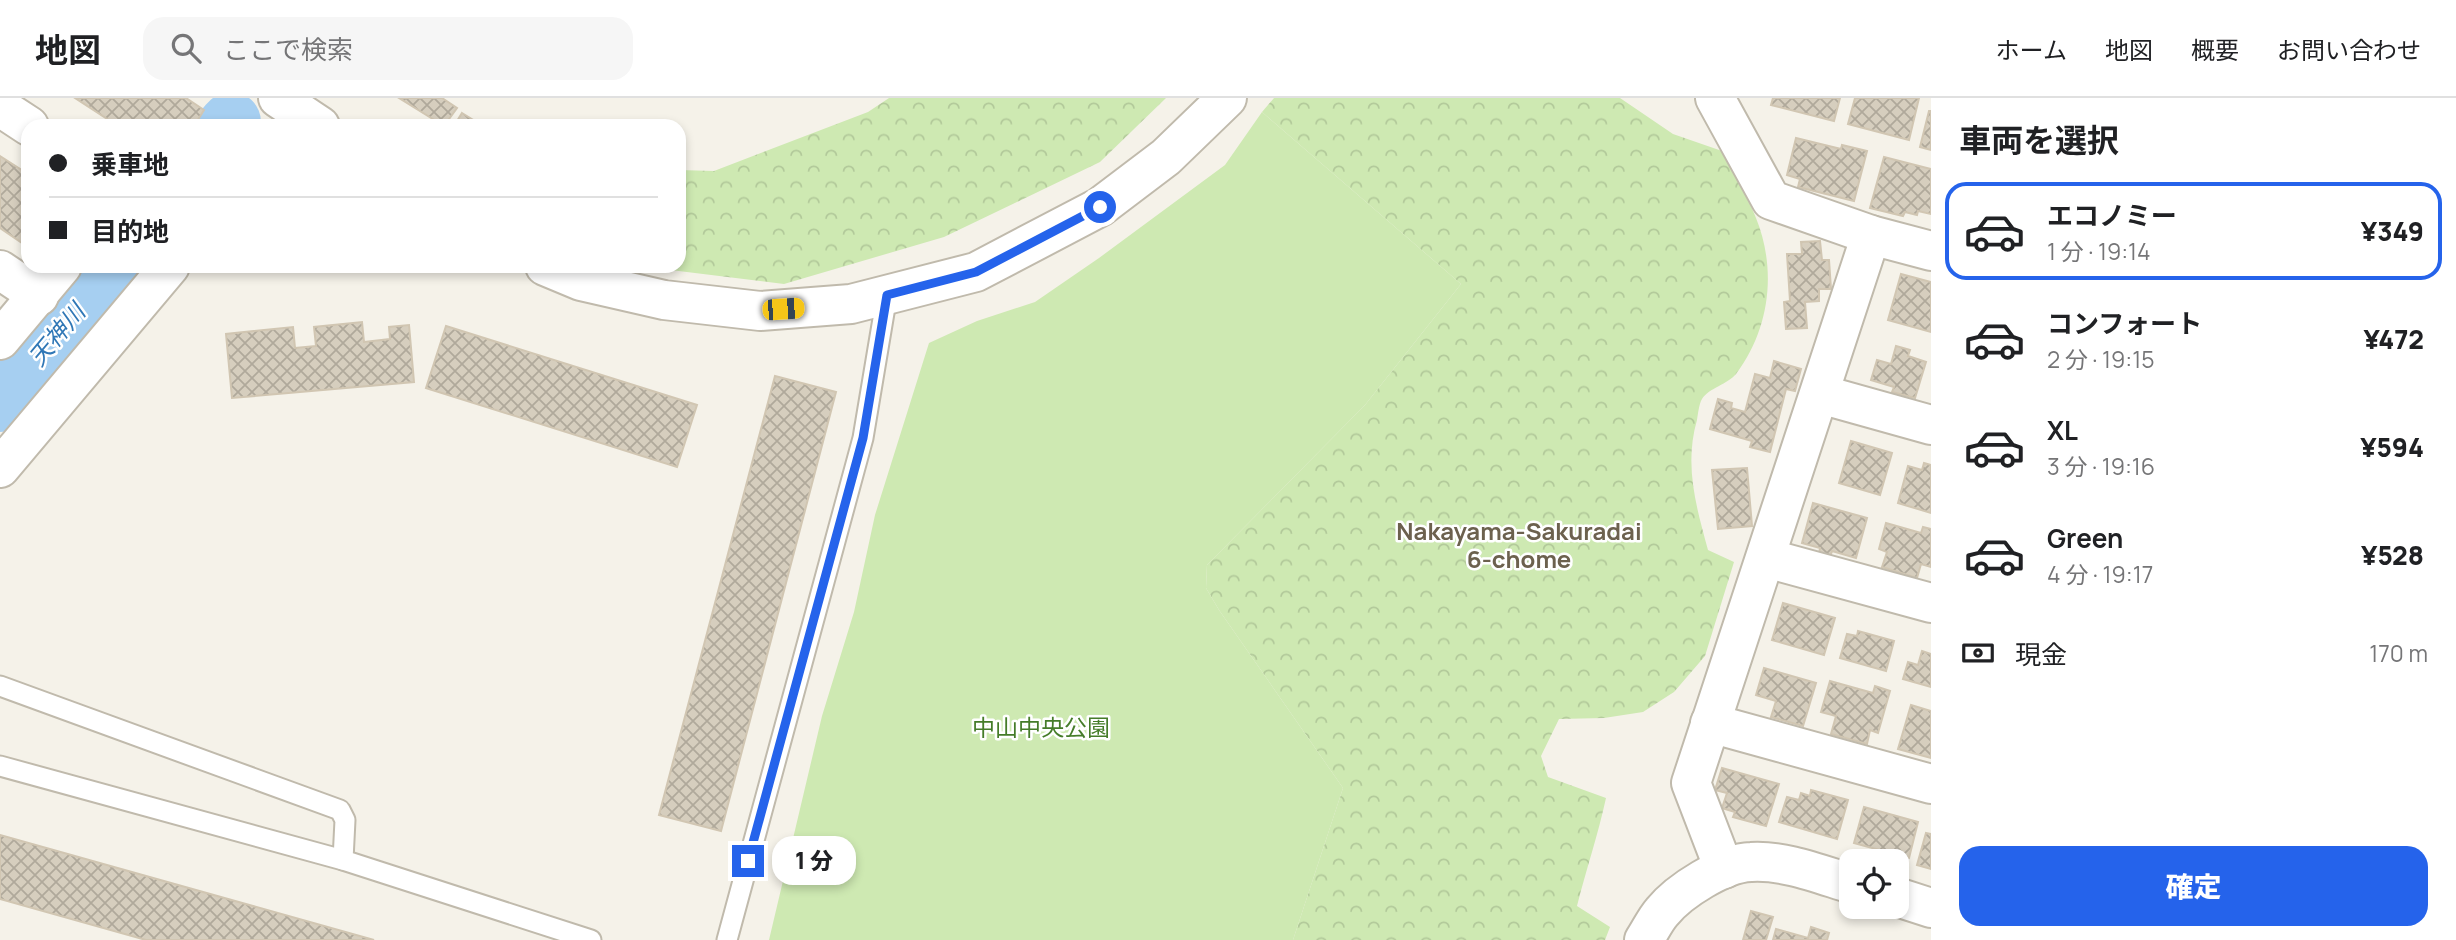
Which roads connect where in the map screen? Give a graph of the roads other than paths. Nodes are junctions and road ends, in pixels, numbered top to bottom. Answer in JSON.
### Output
{"nodes":[{"id":1,"x":1227,"y":98,"type":"edge"},
{"id":2,"x":1715,"y":98,"type":"edge"},
{"id":3,"x":0,"y":107,"type":"edge"},
{"id":4,"x":21,"y":121,"type":"edge"},
{"id":5,"x":1871,"y":235,"type":"junction"},
{"id":6,"x":1931,"y":250,"type":"edge"},
{"id":7,"x":0,"y":270,"type":"edge"},
{"id":8,"x":57,"y":273,"type":"edge"},
{"id":9,"x":164,"y":273,"type":"edge"},
{"id":10,"x":562,"y":273,"type":"edge"},
{"id":11,"x":887,"y":295,"type":"junction"},
{"id":12,"x":39,"y":296,"type":"junction"},
{"id":13,"x":0,"y":340,"type":"edge"},
{"id":14,"x":1820,"y":394,"type":"junction"},
{"id":15,"x":1931,"y":425,"type":"edge"},
{"id":16,"x":4,"y":455,"type":"edge"},
{"id":17,"x":1766,"y":558,"type":"junction"},
{"id":18,"x":1931,"y":603,"type":"edge"},
{"id":19,"x":0,"y":686,"type":"edge"},
{"id":20,"x":1710,"y":723,"type":"junction"},
{"id":21,"x":0,"y":766,"type":"edge"},
{"id":22,"x":1931,"y":784,"type":"edge"},
{"id":23,"x":343,"y":860,"type":"junction"},
{"id":24,"x":1724,"y":869,"type":"junction"},
{"id":25,"x":1839,"y":880,"type":"edge"},
{"id":26,"x":1909,"y":901,"type":"edge"},
{"id":27,"x":1931,"y":908,"type":"edge"},
{"id":28,"x":591,"y":940,"type":"edge"},
{"id":29,"x":727,"y":940,"type":"edge"},
{"id":30,"x":1644,"y":940,"type":"edge"}],
"edges":[{"from":1,"to":11,"type":"street"},
{"from":2,"to":5,"type":"street"},
{"from":3,"to":4,"type":"street"},
{"from":5,"to":6,"type":"street"},
{"from":5,"to":14,"type":"street"},
{"from":7,"to":12,"type":"street"},
{"from":8,"to":12,"type":"street"},
{"from":9,"to":16,"type":"street"},
{"from":10,"to":11,"type":"street"},
{"from":11,"to":29,"type":"lane"},
{"from":12,"to":13,"type":"street"},
{"from":14,"to":15,"type":"street"},
{"from":14,"to":17,"type":"street"},
{"from":17,"to":18,"type":"street"},
{"from":17,"to":20,"type":"street"},
{"from":19,"to":23,"type":"lane"},
{"from":20,"to":22,"type":"street"},
{"from":20,"to":24,"type":"street"},
{"from":21,"to":23,"type":"lane"},
{"from":23,"to":28,"type":"lane"},
{"from":24,"to":25,"type":"street"},
{"from":24,"to":30,"type":"street"},
{"from":26,"to":27,"type":"street"}]}
